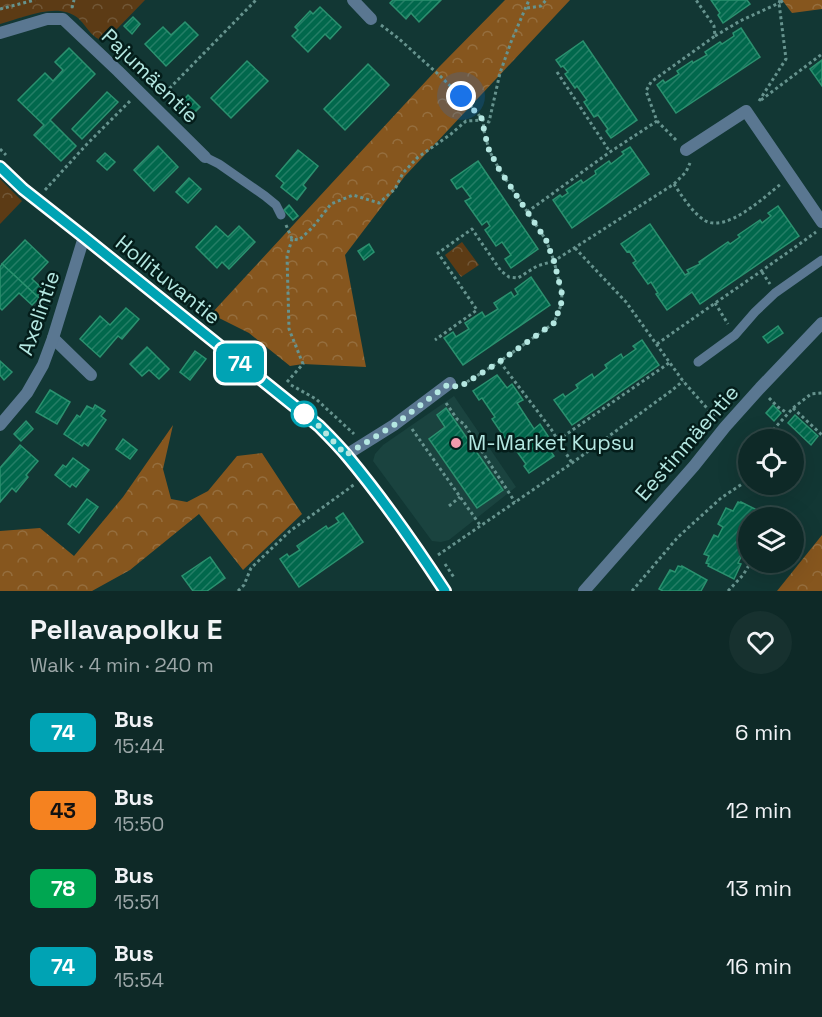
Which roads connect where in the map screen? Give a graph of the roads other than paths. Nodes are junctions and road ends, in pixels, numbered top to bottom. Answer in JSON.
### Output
{"nodes":[{"id":1,"x":353,"y":0,"type":"edge"},
{"id":2,"x":372,"y":19,"type":"dead end"},
{"id":3,"x":0,"y":33,"type":"edge"},
{"id":4,"x":686,"y":150,"type":"road end"},
{"id":5,"x":205,"y":157,"type":"joint"},
{"id":6,"x":0,"y":167,"type":"edge"},
{"id":7,"x":281,"y":215,"type":"road end"},
{"id":8,"x":822,"y":222,"type":"edge"},
{"id":9,"x":84,"y":237,"type":"junction"},
{"id":10,"x":822,"y":260,"type":"edge"},
{"id":11,"x":822,"y":323,"type":"edge"},
{"id":12,"x":53,"y":338,"type":"junction"},
{"id":13,"x":698,"y":362,"type":"dead end"},
{"id":14,"x":91,"y":375,"type":"dead end"},
{"id":15,"x":450,"y":383,"type":"road end"},
{"id":16,"x":0,"y":425,"type":"edge"},
{"id":17,"x":346,"y":455,"type":"junction"},
{"id":18,"x":445,"y":591,"type":"edge"},
{"id":19,"x":585,"y":591,"type":"edge"}],
"edges":[{"from":1,"to":2,"type":"street"},
{"from":3,"to":5,"type":"street","name":"Pajumäentie"},
{"from":4,"to":8,"type":"street"},
{"from":5,"to":7,"type":"lane"},
{"from":6,"to":9,"type":"street","name":"Hollituvantie"},
{"from":9,"to":12,"type":"street","name":"Axelintie"},
{"from":9,"to":17,"type":"street","name":"Hollituvantie"},
{"from":10,"to":13,"type":"lane"},
{"from":11,"to":19,"type":"street","name":"Eestinmäentie"},
{"from":12,"to":14,"type":"street"},
{"from":12,"to":16,"type":"street","name":"Axelintie"},
{"from":15,"to":17,"type":"street"},
{"from":17,"to":18,"type":"street","name":"Hollituvantie"}]}
